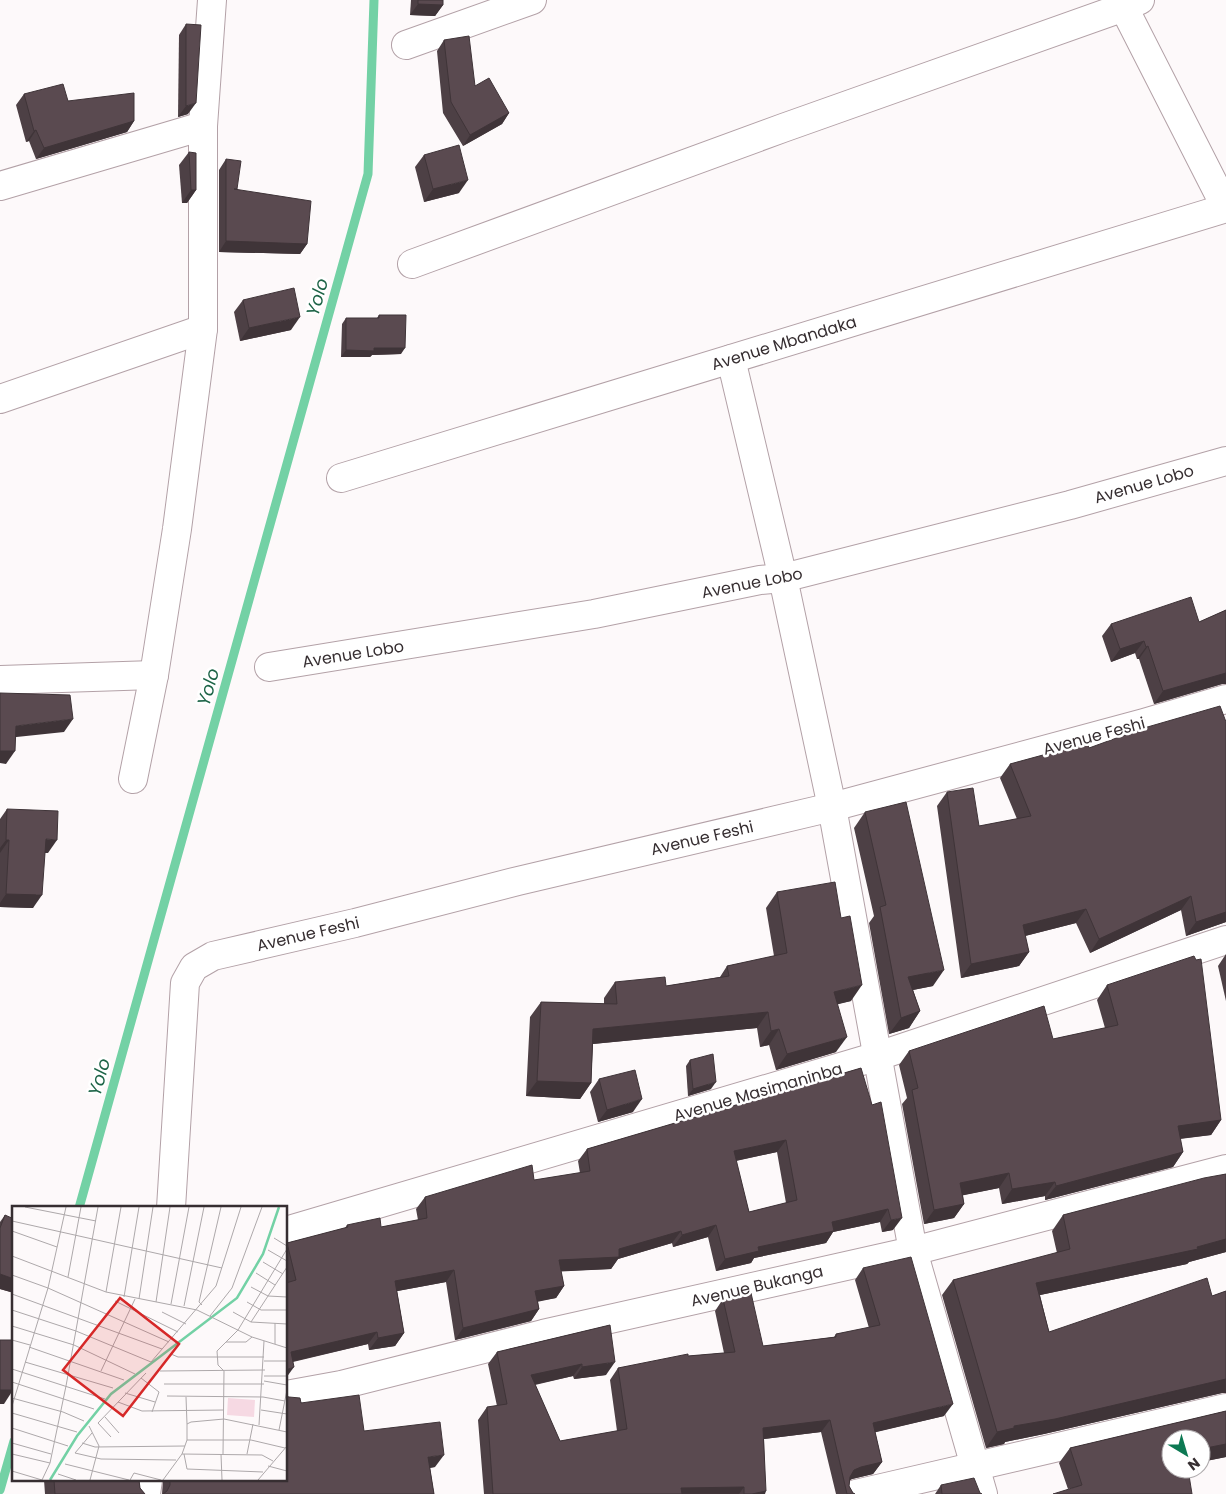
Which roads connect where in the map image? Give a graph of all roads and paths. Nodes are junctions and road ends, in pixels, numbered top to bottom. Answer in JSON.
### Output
{"nodes":[{"id":1,"x":212,"y":0,"type":"edge"},
{"id":2,"x":532,"y":0,"type":"edge"},
{"id":3,"x":1128,"y":2,"type":"edge"},
{"id":4,"x":406,"y":46,"type":"dead end"},
{"id":5,"x":203,"y":126,"type":"junction"},
{"id":6,"x":0,"y":186,"type":"edge"},
{"id":7,"x":1226,"y":208,"type":"edge"},
{"id":8,"x":412,"y":264,"type":"dead end"},
{"id":9,"x":203,"y":329,"type":"junction"},
{"id":10,"x":731,"y":359,"type":"junction"},
{"id":11,"x":0,"y":399,"type":"edge"},
{"id":12,"x":1226,"y":461,"type":"edge"},
{"id":13,"x":341,"y":478,"type":"dead end"},
{"id":14,"x":783,"y":578,"type":"junction"},
{"id":15,"x":269,"y":667,"type":"dead end"},
{"id":16,"x":154,"y":675,"type":"junction"},
{"id":17,"x":0,"y":680,"type":"edge"},
{"id":18,"x":1226,"y":699,"type":"edge"},
{"id":19,"x":133,"y":779,"type":"dead end"},
{"id":20,"x":832,"y":807,"type":"junction"},
{"id":21,"x":1226,"y":940,"type":"edge"},
{"id":22,"x":878,"y":1056,"type":"junction"},
{"id":23,"x":1226,"y":1170,"type":"edge"},
{"id":24,"x":171,"y":1206,"type":"edge"},
{"id":25,"x":288,"y":1230,"type":"edge"},
{"id":26,"x":913,"y":1251,"type":"junction"},
{"id":27,"x":288,"y":1396,"type":"edge"},
{"id":28,"x":1226,"y":1408,"type":"edge"},
{"id":29,"x":976,"y":1467,"type":"junction"},
{"id":30,"x":856,"y":1494,"type":"edge"},
{"id":31,"x":983,"y":1494,"type":"edge"}],
"edges":[{"from":1,"to":5,"type":"street"},
{"from":2,"to":4,"type":"street"},
{"from":3,"to":7,"type":"street"},
{"from":3,"to":8,"type":"street"},
{"from":5,"to":6,"type":"street"},
{"from":5,"to":9,"type":"street"},
{"from":7,"to":10,"type":"street","name":"Avenue Mbandaka"},
{"from":9,"to":11,"type":"street"},
{"from":9,"to":16,"type":"street"},
{"from":10,"to":13,"type":"street","name":"Avenue Mbandaka"},
{"from":10,"to":14,"type":"street"},
{"from":12,"to":14,"type":"street","name":"Avenue Lobo"},
{"from":14,"to":15,"type":"street","name":"Avenue Lobo"},
{"from":14,"to":20,"type":"street"},
{"from":16,"to":17,"type":"street"},
{"from":16,"to":19,"type":"street"},
{"from":18,"to":20,"type":"street","name":"Avenue Feshi"},
{"from":20,"to":22,"type":"street"},
{"from":20,"to":24,"type":"street","name":"Avenue Feshi"},
{"from":21,"to":22,"type":"street","name":"Avenue Masimaninba"},
{"from":22,"to":25,"type":"street","name":"Avenue Masimaninba"},
{"from":22,"to":26,"type":"street"},
{"from":23,"to":26,"type":"street","name":"Avenue Bukanga"},
{"from":26,"to":27,"type":"street","name":"Avenue Bukanga"},
{"from":26,"to":29,"type":"street"},
{"from":28,"to":29,"type":"street"},
{"from":29,"to":30,"type":"street"},
{"from":29,"to":31,"type":"street"}]}
